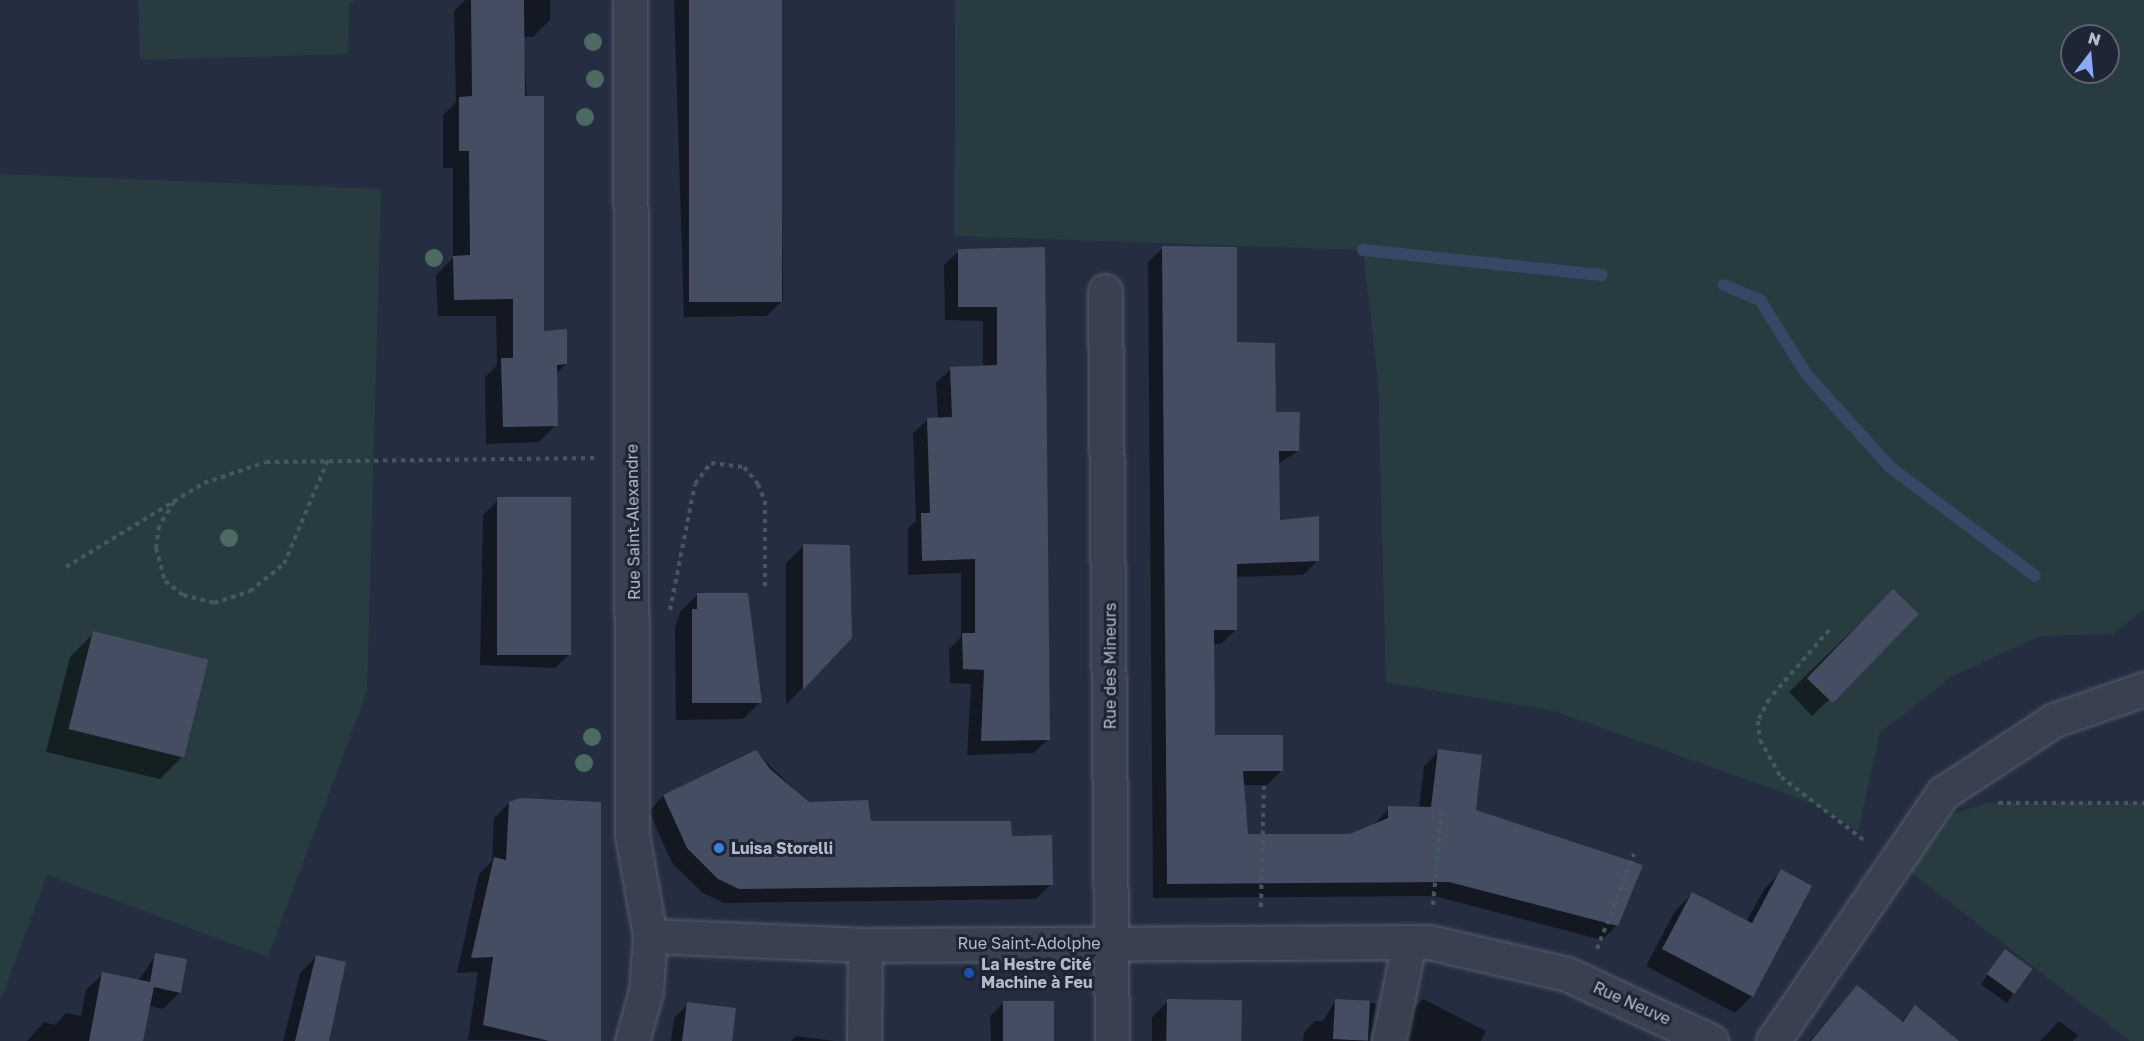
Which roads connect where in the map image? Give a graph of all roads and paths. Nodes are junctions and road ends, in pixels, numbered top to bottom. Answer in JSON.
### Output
{"nodes":[{"id":1,"x":630,"y":0,"type":"edge"},
{"id":2,"x":1105,"y":291,"type":"dead end"},
{"id":3,"x":633,"y":458,"type":"junction"},
{"id":4,"x":328,"y":460,"type":"junction"},
{"id":5,"x":174,"y":501,"type":"junction"},
{"id":6,"x":66,"y":567,"type":"dead end"},
{"id":7,"x":765,"y":588,"type":"dead end"},
{"id":8,"x":1829,"y":630,"type":"dead end"},
{"id":9,"x":634,"y":632,"type":"junction"},
{"id":10,"x":2144,"y":689,"type":"edge"},
{"id":11,"x":1264,"y":785,"type":"dead end"},
{"id":12,"x":1987,"y":803,"type":"dead end"},
{"id":13,"x":2144,"y":803,"type":"edge"},
{"id":14,"x":1442,"y":807,"type":"dead end"},
{"id":15,"x":1634,"y":854,"type":"dead end"},
{"id":16,"x":1871,"y":895,"type":"junction"},
{"id":17,"x":650,"y":936,"type":"junction"},
{"id":18,"x":1112,"y":943,"type":"junction"},
{"id":19,"x":1260,"y":943,"type":"junction"},
{"id":20,"x":1419,"y":943,"type":"junction"},
{"id":21,"x":865,"y":945,"type":"junction"},
{"id":22,"x":1585,"y":982,"type":"junction"},
{"id":23,"x":632,"y":1041,"type":"edge"},
{"id":24,"x":864,"y":1041,"type":"edge"},
{"id":25,"x":1112,"y":1041,"type":"edge"},
{"id":26,"x":1389,"y":1041,"type":"edge"},
{"id":27,"x":1711,"y":1041,"type":"edge"},
{"id":28,"x":1773,"y":1041,"type":"edge"}],
"edges":[{"from":1,"to":3,"type":"street","name":"Rue Saint-Alexandre"},
{"from":2,"to":18,"type":"street","name":"Rue des Mineurs"},
{"from":3,"to":4,"type":"path"},
{"from":3,"to":9,"type":"street","name":"Rue Saint-Alexandre"},
{"from":4,"to":5,"type":"path"},
{"from":4,"to":5,"type":"path"},
{"from":5,"to":6,"type":"path"},
{"from":7,"to":9,"type":"path"},
{"from":8,"to":16,"type":"path"},
{"from":9,"to":17,"type":"street","name":"Rue Saint-Alexandre"},
{"from":10,"to":16,"type":"street"},
{"from":11,"to":19,"type":"path"},
{"from":12,"to":13,"type":"path"},
{"from":14,"to":20,"type":"path"},
{"from":15,"to":22,"type":"path"},
{"from":16,"to":28,"type":"street"},
{"from":17,"to":21,"type":"street","name":"Rue Saint-Adolphe"},
{"from":17,"to":23,"type":"street","name":"Rue Saint-Alexandre"},
{"from":18,"to":19,"type":"street","name":"Rue Saint-Adolphe"},
{"from":18,"to":21,"type":"street","name":"Rue Saint-Adolphe"},
{"from":18,"to":25,"type":"street","name":"Rue des Mineurs"},
{"from":19,"to":20,"type":"street","name":"Rue Saint-Adolphe"},
{"from":20,"to":22,"type":"street","name":"Rue Neuve"},
{"from":20,"to":26,"type":"street"},
{"from":21,"to":24,"type":"street"},
{"from":22,"to":27,"type":"street","name":"Rue Neuve"}]}
